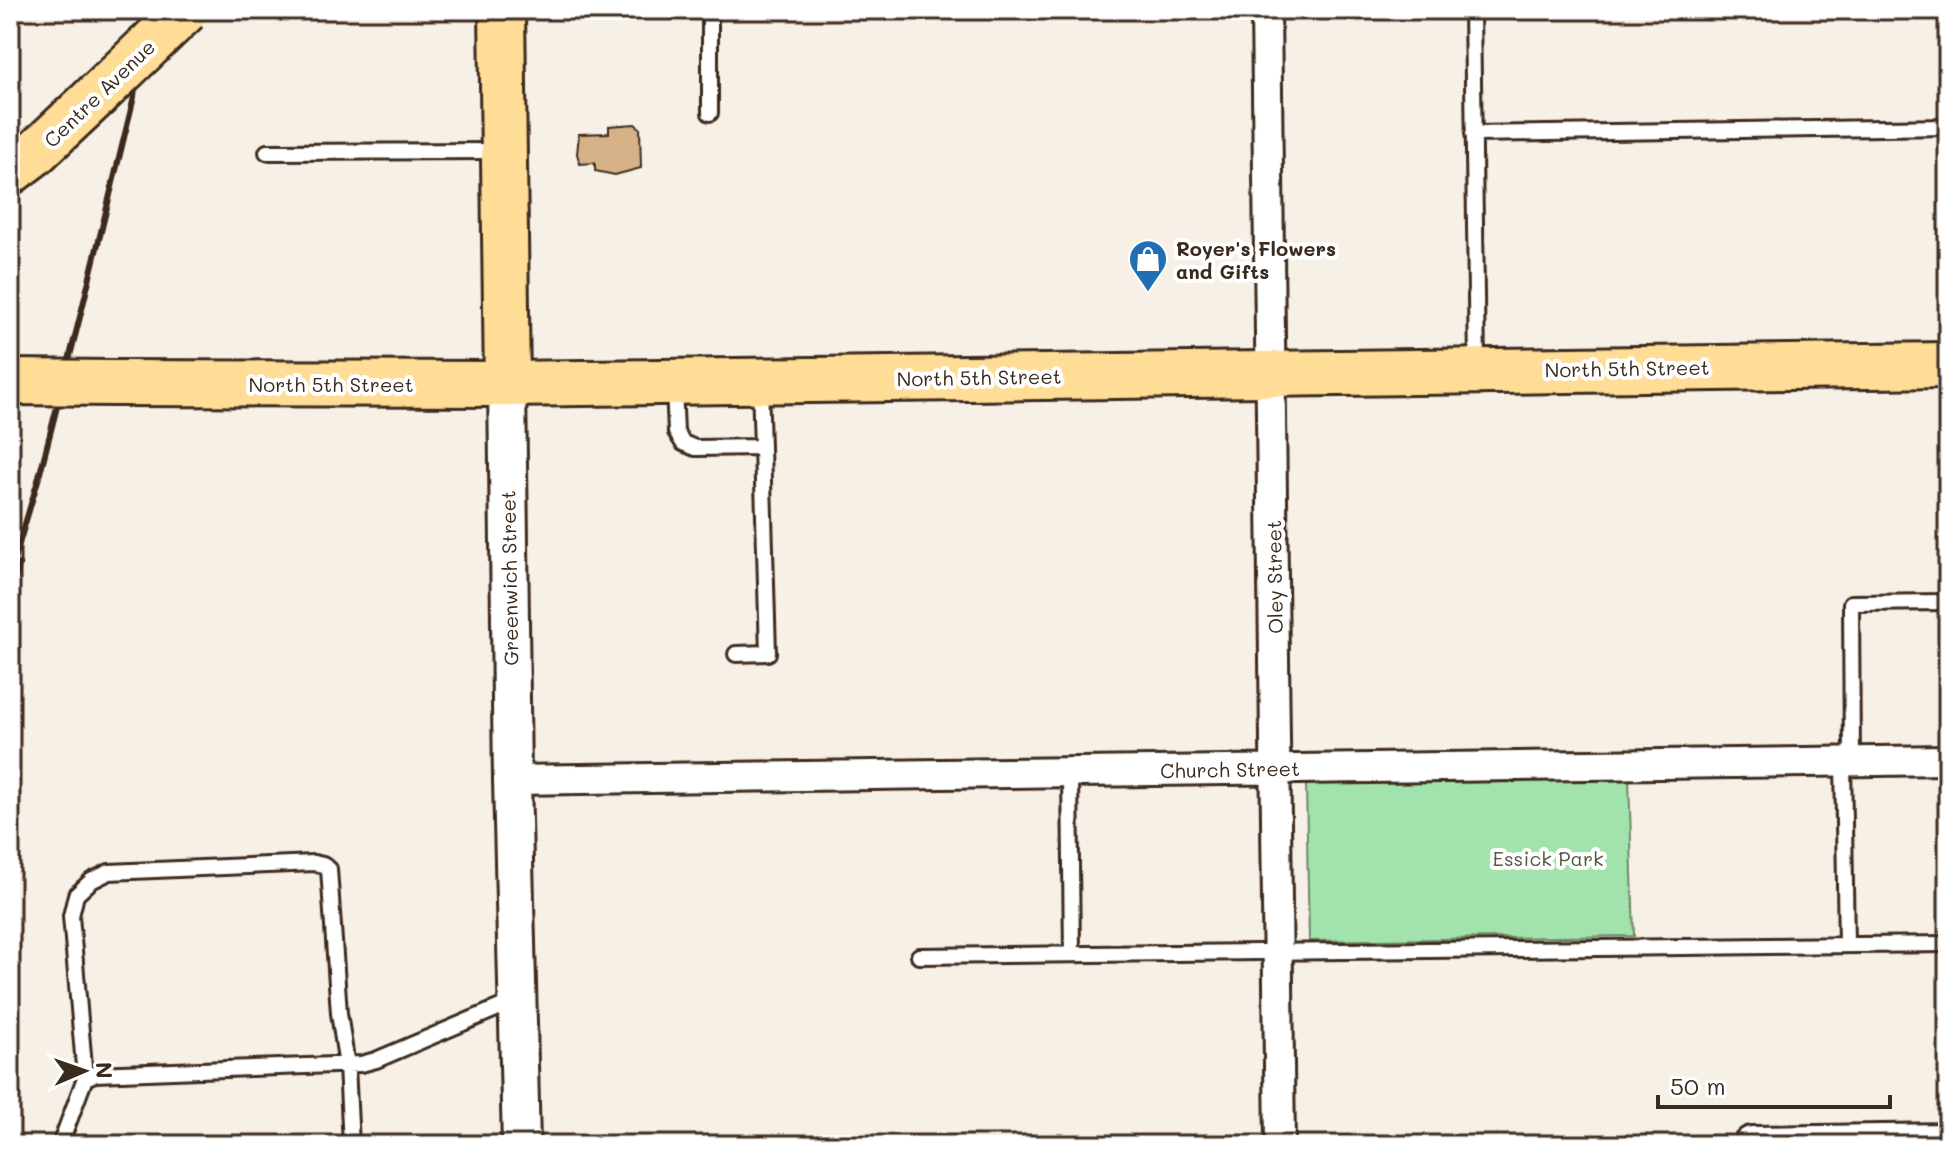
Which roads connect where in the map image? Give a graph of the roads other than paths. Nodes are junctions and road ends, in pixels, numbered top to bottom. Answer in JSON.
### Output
{"nodes":[{"id":1,"x":186,"y":10,"type":"edge"},
{"id":2,"x":502,"y":10,"type":"edge"},
{"id":3,"x":710,"y":10,"type":"edge"},
{"id":4,"x":1266,"y":10,"type":"edge"},
{"id":5,"x":1472,"y":10,"type":"edge"},
{"id":6,"x":710,"y":113,"type":"dead end"},
{"id":7,"x":1948,"y":127,"type":"edge"},
{"id":8,"x":1473,"y":134,"type":"junction"},
{"id":9,"x":504,"y":151,"type":"junction"},
{"id":10,"x":267,"y":152,"type":"dead end"},
{"id":11,"x":10,"y":172,"type":"edge"},
{"id":12,"x":1948,"y":365,"type":"edge"},
{"id":13,"x":1477,"y":370,"type":"junction"},
{"id":14,"x":1271,"y":373,"type":"junction"},
{"id":15,"x":760,"y":381,"type":"junction"},
{"id":16,"x":10,"y":382,"type":"edge"},
{"id":17,"x":674,"y":382,"type":"junction"},
{"id":18,"x":507,"y":384,"type":"junction"},
{"id":19,"x":762,"y":447,"type":"junction"},
{"id":20,"x":1948,"y":602,"type":"edge"},
{"id":21,"x":736,"y":654,"type":"dead end"},
{"id":22,"x":1948,"y":760,"type":"edge"},
{"id":23,"x":1848,"y":761,"type":"junction"},
{"id":24,"x":1276,"y":768,"type":"junction"},
{"id":25,"x":1070,"y":773,"type":"junction"},
{"id":26,"x":512,"y":780,"type":"junction"},
{"id":27,"x":1948,"y":944,"type":"edge"},
{"id":28,"x":1846,"y":945,"type":"junction"},
{"id":29,"x":1278,"y":951,"type":"junction"},
{"id":30,"x":1072,"y":954,"type":"junction"},
{"id":31,"x":919,"y":956,"type":"dead end"},
{"id":32,"x":517,"y":1000,"type":"junction"},
{"id":33,"x":347,"y":1066,"type":"junction"},
{"id":34,"x":85,"y":1078,"type":"junction"},
{"id":35,"x":1948,"y":1142,"type":"edge"},
{"id":36,"x":60,"y":1145,"type":"edge"},
{"id":37,"x":351,"y":1145,"type":"edge"},
{"id":38,"x":521,"y":1145,"type":"edge"},
{"id":39,"x":1280,"y":1145,"type":"edge"},
{"id":40,"x":1752,"y":1145,"type":"edge"}],
"edges":[{"from":1,"to":11,"type":"main road","name":"Centre Avenue","bridge":true},
{"from":2,"to":9,"type":"main road","name":"Greenwich Street"},
{"from":3,"to":6,"type":"lane"},
{"from":4,"to":14,"type":"street","name":"Oley Street"},
{"from":5,"to":8,"type":"lane"},
{"from":7,"to":8,"type":"lane"},
{"from":8,"to":13,"type":"lane"},
{"from":9,"to":10,"type":"lane"},
{"from":9,"to":18,"type":"main road","name":"Greenwich Street"},
{"from":12,"to":13,"type":"main road","name":"North 5th Street"},
{"from":13,"to":14,"type":"main road","name":"North 5th Street"},
{"from":14,"to":15,"type":"main road","name":"North 5th Street"},
{"from":14,"to":24,"type":"street","name":"Oley Street"},
{"from":15,"to":17,"type":"main road","name":"North 5th Street"},
{"from":15,"to":19,"type":"lane"},
{"from":16,"to":18,"type":"main road","name":"North 5th Street","bridge":true},
{"from":17,"to":18,"type":"main road","name":"North 5th Street"},
{"from":17,"to":19,"type":"lane"},
{"from":18,"to":26,"type":"street","name":"Greenwich Street"},
{"from":19,"to":21,"type":"lane"},
{"from":20,"to":23,"type":"lane"},
{"from":22,"to":23,"type":"street","name":"Church Street"},
{"from":23,"to":24,"type":"street","name":"Church Street"},
{"from":23,"to":28,"type":"lane"},
{"from":24,"to":25,"type":"street","name":"Church Street"},
{"from":24,"to":29,"type":"street","name":"Oley Street"},
{"from":25,"to":26,"type":"street","name":"Church Street"},
{"from":25,"to":30,"type":"lane"},
{"from":26,"to":32,"type":"street","name":"Greenwich Street"},
{"from":27,"to":28,"type":"lane"},
{"from":28,"to":29,"type":"lane"},
{"from":29,"to":30,"type":"lane"},
{"from":29,"to":39,"type":"street","name":"Oley Street"},
{"from":30,"to":31,"type":"lane"},
{"from":32,"to":33,"type":"lane"},
{"from":32,"to":38,"type":"street","name":"Greenwich Street"},
{"from":33,"to":34,"type":"lane"},
{"from":33,"to":34,"type":"lane"},
{"from":33,"to":37,"type":"lane"},
{"from":34,"to":36,"type":"lane"},
{"from":35,"to":40,"type":"street"}]}
